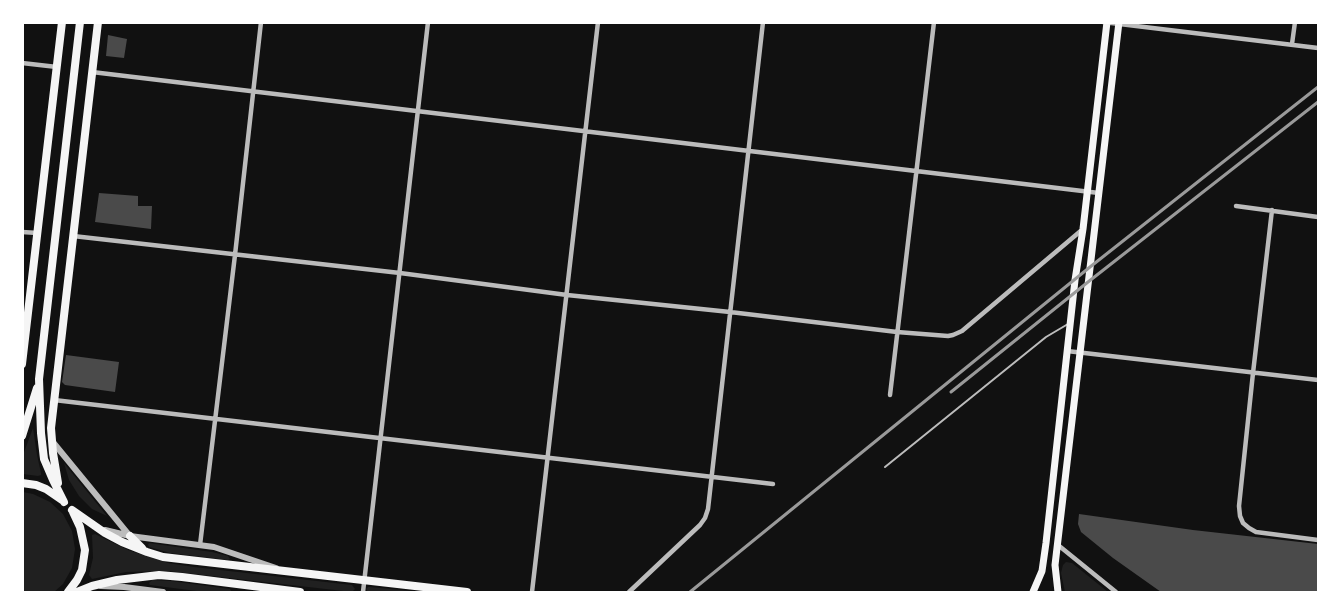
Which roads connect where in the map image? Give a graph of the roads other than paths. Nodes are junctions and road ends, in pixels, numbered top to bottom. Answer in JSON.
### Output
{"nodes":[{"id":1,"x":62,"y":22,"type":"edge"},
{"id":2,"x":80,"y":22,"type":"edge"},
{"id":3,"x":98,"y":22,"type":"edge"},
{"id":4,"x":261,"y":22,"type":"edge"},
{"id":5,"x":428,"y":22,"type":"edge"},
{"id":6,"x":598,"y":22,"type":"edge"},
{"id":7,"x":763,"y":22,"type":"edge"},
{"id":8,"x":934,"y":22,"type":"edge"},
{"id":9,"x":1294,"y":22,"type":"edge"},
{"id":10,"x":1105,"y":23,"type":"edge"},
{"id":11,"x":1119,"y":23,"type":"edge"},
{"id":12,"x":1292,"y":44,"type":"junction"},
{"id":13,"x":1318,"y":48,"type":"edge"},
{"id":14,"x":22,"y":63,"type":"edge"},
{"id":15,"x":57,"y":67,"type":"junction"},
{"id":16,"x":92,"y":72,"type":"junction"},
{"id":17,"x":254,"y":92,"type":"junction"},
{"id":18,"x":418,"y":112,"type":"junction"},
{"id":19,"x":586,"y":132,"type":"junction"},
{"id":20,"x":748,"y":152,"type":"junction"},
{"id":21,"x":916,"y":172,"type":"junction"},
{"id":22,"x":1087,"y":192,"type":"junction"},
{"id":23,"x":1099,"y":193,"type":"junction"},
{"id":24,"x":1236,"y":206,"type":"dead end"},
{"id":25,"x":1272,"y":210,"type":"junction"},
{"id":26,"x":1318,"y":217,"type":"edge"},
{"id":27,"x":1083,"y":229,"type":"junction"},
{"id":28,"x":22,"y":232,"type":"edge"},
{"id":29,"x":38,"y":233,"type":"junction"},
{"id":30,"x":73,"y":236,"type":"junction"},
{"id":31,"x":235,"y":255,"type":"junction"},
{"id":32,"x":400,"y":273,"type":"junction"},
{"id":33,"x":567,"y":295,"type":"junction"},
{"id":34,"x":730,"y":312,"type":"junction"},
{"id":35,"x":1070,"y":323,"type":"junction"},
{"id":36,"x":897,"y":332,"type":"junction"},
{"id":37,"x":1067,"y":351,"type":"junction"},
{"id":38,"x":1079,"y":352,"type":"junction"},
{"id":39,"x":22,"y":364,"type":"edge"},
{"id":40,"x":1253,"y":373,"type":"junction"},
{"id":41,"x":39,"y":379,"type":"junction"},
{"id":42,"x":1318,"y":380,"type":"edge"},
{"id":43,"x":890,"y":394,"type":"dead end"},
{"id":44,"x":54,"y":400,"type":"junction"},
{"id":45,"x":216,"y":419,"type":"junction"},
{"id":46,"x":22,"y":436,"type":"edge"},
{"id":47,"x":381,"y":438,"type":"junction"},
{"id":48,"x":51,"y":440,"type":"junction"},
{"id":49,"x":548,"y":457,"type":"junction"},
{"id":50,"x":885,"y":467,"type":"dead end"},
{"id":51,"x":712,"y":476,"type":"junction"},
{"id":52,"x":22,"y":483,"type":"edge"},
{"id":53,"x":773,"y":484,"type":"dead end"},
{"id":54,"x":63,"y":498,"type":"junction"},
{"id":55,"x":72,"y":510,"type":"junction"},
{"id":56,"x":96,"y":527,"type":"junction"},
{"id":57,"x":130,"y":536,"type":"junction"},
{"id":58,"x":1318,"y":540,"type":"edge"},
{"id":59,"x":200,"y":545,"type":"junction"},
{"id":60,"x":1058,"y":545,"type":"junction"},
{"id":61,"x":147,"y":552,"type":"junction"},
{"id":62,"x":290,"y":573,"type":"junction"},
{"id":63,"x":143,"y":576,"type":"junction"},
{"id":64,"x":364,"y":581,"type":"junction"},
{"id":65,"x":92,"y":586,"type":"junction"},
{"id":66,"x":120,"y":590,"type":"edge"},
{"id":67,"x":68,"y":592,"type":"edge"},
{"id":68,"x":77,"y":592,"type":"edge"},
{"id":69,"x":162,"y":592,"type":"edge"},
{"id":70,"x":285,"y":592,"type":"edge"},
{"id":71,"x":300,"y":592,"type":"edge"},
{"id":72,"x":363,"y":592,"type":"edge"},
{"id":73,"x":467,"y":592,"type":"edge"},
{"id":74,"x":532,"y":592,"type":"edge"},
{"id":75,"x":629,"y":592,"type":"edge"},
{"id":76,"x":1033,"y":592,"type":"edge"},
{"id":77,"x":1058,"y":592,"type":"edge"},
{"id":78,"x":1116,"y":592,"type":"edge"}],
"edges":[{"from":1,"to":15,"type":"highway"},
{"from":2,"to":41,"type":"highway"},
{"from":3,"to":16,"type":"highway"},
{"from":4,"to":17,"type":"street"},
{"from":5,"to":18,"type":"street"},
{"from":6,"to":19,"type":"street"},
{"from":7,"to":20,"type":"street"},
{"from":8,"to":21,"type":"street"},
{"from":9,"to":12,"type":"street"},
{"from":10,"to":11,"type":"street"},
{"from":10,"to":22,"type":"main road"},
{"from":11,"to":12,"type":"street"},
{"from":11,"to":23,"type":"main road"},
{"from":12,"to":13,"type":"street"},
{"from":14,"to":15,"type":"street"},
{"from":15,"to":29,"type":"highway"},
{"from":16,"to":17,"type":"street"},
{"from":16,"to":30,"type":"highway"},
{"from":17,"to":18,"type":"street"},
{"from":17,"to":31,"type":"street"},
{"from":18,"to":19,"type":"street"},
{"from":18,"to":32,"type":"street"},
{"from":19,"to":20,"type":"street"},
{"from":19,"to":33,"type":"street"},
{"from":20,"to":21,"type":"street"},
{"from":20,"to":34,"type":"street"},
{"from":21,"to":22,"type":"street"},
{"from":21,"to":36,"type":"street"},
{"from":22,"to":23,"type":"street"},
{"from":22,"to":27,"type":"main road"},
{"from":23,"to":38,"type":"main road"},
{"from":24,"to":25,"type":"street"},
{"from":25,"to":26,"type":"street"},
{"from":25,"to":40,"type":"street"},
{"from":27,"to":35,"type":"main road"},
{"from":27,"to":36,"type":"street"},
{"from":28,"to":29,"type":"street"},
{"from":29,"to":39,"type":"highway"},
{"from":30,"to":31,"type":"street"},
{"from":30,"to":44,"type":"highway"},
{"from":31,"to":32,"type":"street"},
{"from":31,"to":45,"type":"street"},
{"from":32,"to":33,"type":"street"},
{"from":32,"to":47,"type":"street"},
{"from":33,"to":34,"type":"street"},
{"from":33,"to":49,"type":"street"},
{"from":34,"to":36,"type":"street"},
{"from":34,"to":51,"type":"street"},
{"from":35,"to":37,"type":"main road"},
{"from":35,"to":50,"type":"lane"},
{"from":36,"to":43,"type":"street"},
{"from":37,"to":38,"type":"street"},
{"from":37,"to":76,"type":"main road"},
{"from":38,"to":40,"type":"street"},
{"from":38,"to":60,"type":"main road"},
{"from":40,"to":42,"type":"street"},
{"from":40,"to":58,"type":"street"},
{"from":41,"to":46,"type":"highway"},
{"from":41,"to":54,"type":"highway"},
{"from":44,"to":45,"type":"street"},
{"from":44,"to":48,"type":"highway"},
{"from":45,"to":47,"type":"street"},
{"from":45,"to":59,"type":"street"},
{"from":47,"to":49,"type":"street"},
{"from":47,"to":64,"type":"street"},
{"from":48,"to":54,"type":"highway"},
{"from":48,"to":57,"type":"street"},
{"from":49,"to":51,"type":"street"},
{"from":49,"to":74,"type":"street"},
{"from":51,"to":53,"type":"street"},
{"from":51,"to":75,"type":"street"},
{"from":52,"to":54,"type":"highway"},
{"from":54,"to":55,"type":"highway"},
{"from":55,"to":56,"type":"highway"},
{"from":55,"to":67,"type":"highway"},
{"from":56,"to":57,"type":"street"},
{"from":56,"to":61,"type":"highway"},
{"from":57,"to":59,"type":"street"},
{"from":57,"to":61,"type":"highway"},
{"from":59,"to":62,"type":"street"},
{"from":60,"to":77,"type":"main road"},
{"from":60,"to":78,"type":"street"},
{"from":61,"to":62,"type":"highway"},
{"from":62,"to":64,"type":"highway"},
{"from":63,"to":65,"type":"highway"},
{"from":63,"to":66,"type":"highway"},
{"from":63,"to":70,"type":"highway"},
{"from":64,"to":72,"type":"street"},
{"from":64,"to":73,"type":"highway"},
{"from":65,"to":66,"type":"street"},
{"from":65,"to":68,"type":"highway"},
{"from":66,"to":69,"type":"street"},
{"from":70,"to":71,"type":"highway"}]}
